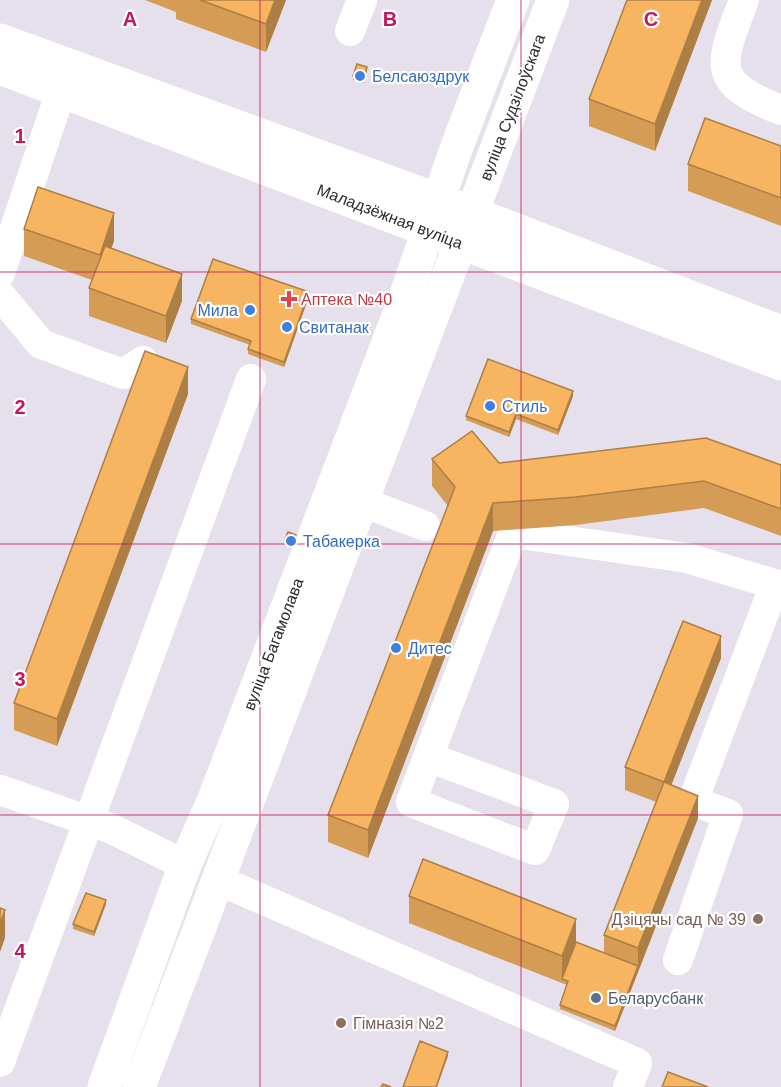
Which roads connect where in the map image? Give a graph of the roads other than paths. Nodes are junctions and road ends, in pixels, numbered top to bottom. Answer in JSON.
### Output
{"nodes":[{"id":1,"x":362,"y":0,"type":"edge"},
{"id":2,"x":513,"y":0,"type":"edge"},
{"id":3,"x":553,"y":0,"type":"edge"},
{"id":4,"x":744,"y":0,"type":"edge"},
{"id":5,"x":350,"y":32,"type":"dead end"},
{"id":6,"x":0,"y":40,"type":"edge"},
{"id":7,"x":0,"y":68,"type":"edge"},
{"id":8,"x":61,"y":91,"type":"junction"},
{"id":9,"x":781,"y":110,"type":"edge"},
{"id":10,"x":439,"y":200,"type":"junction"},
{"id":11,"x":471,"y":213,"type":"junction"},
{"id":12,"x":428,"y":231,"type":"junction"},
{"id":13,"x":460,"y":244,"type":"junction"},
{"id":14,"x":0,"y":273,"type":"edge"},
{"id":15,"x":0,"y":295,"type":"edge"},
{"id":16,"x":781,"y":332,"type":"edge"},
{"id":17,"x":143,"y":361,"type":"edge"},
{"id":18,"x":781,"y":364,"type":"edge"},
{"id":19,"x":251,"y":379,"type":"dead end"},
{"id":20,"x":362,"y":502,"type":"junction"},
{"id":21,"x":425,"y":526,"type":"dead end"},
{"id":22,"x":778,"y":585,"type":"edge"},
{"id":23,"x":428,"y":758,"type":"dead end"},
{"id":24,"x":0,"y":789,"type":"edge"},
{"id":25,"x":87,"y":823,"type":"junction"},
{"id":26,"x":185,"y":865,"type":"junction"},
{"id":27,"x":218,"y":880,"type":"junction"},
{"id":28,"x":678,"y":960,"type":"dead end"},
{"id":29,"x":0,"y":1062,"type":"edge"},
{"id":30,"x":104,"y":1087,"type":"edge"},
{"id":31,"x":139,"y":1087,"type":"edge"},
{"id":32,"x":628,"y":1087,"type":"edge"}],
"edges":[{"from":1,"to":5,"type":"lane"},
{"from":2,"to":10,"type":"main road"},
{"from":3,"to":11,"type":"main road","name":"вуліца Судзілоўскага"},
{"from":4,"to":9,"type":"lane"},
{"from":6,"to":10,"type":"main road","name":"Маладзёжная вуліца"},
{"from":7,"to":8,"type":"main road","name":"Маладзёжная вуліца"},
{"from":8,"to":12,"type":"main road","name":"Маладзёжная вуліца"},
{"from":8,"to":14,"type":"lane"},
{"from":10,"to":11,"type":"main road","name":"Маладзёжная вуліца"},
{"from":10,"to":12,"type":"main road","name":"вуліца Багамолава"},
{"from":11,"to":13,"type":"main road","name":"вуліца Багамолава"},
{"from":11,"to":16,"type":"main road","name":"Маладзёжная вуліца"},
{"from":12,"to":13,"type":"main road","name":"Маладзёжная вуліца"},
{"from":12,"to":26,"type":"main road","name":"вуліца Багамолава"},
{"from":13,"to":18,"type":"main road","name":"Маладзёжная вуліца"},
{"from":13,"to":20,"type":"main road","name":"вуліца Багамолава"},
{"from":15,"to":17,"type":"lane"},
{"from":19,"to":25,"type":"lane"},
{"from":20,"to":21,"type":"lane"},
{"from":20,"to":27,"type":"main road","name":"вуліца Багамолава"},
{"from":22,"to":23,"type":"lane"},
{"from":22,"to":28,"type":"lane"},
{"from":24,"to":25,"type":"lane"},
{"from":25,"to":26,"type":"lane"},
{"from":25,"to":29,"type":"lane"},
{"from":26,"to":27,"type":"main road"},
{"from":26,"to":30,"type":"main road","name":"вуліца Багамолава"},
{"from":27,"to":31,"type":"main road","name":"вуліца Багамолава"},
{"from":27,"to":32,"type":"lane"}]}
